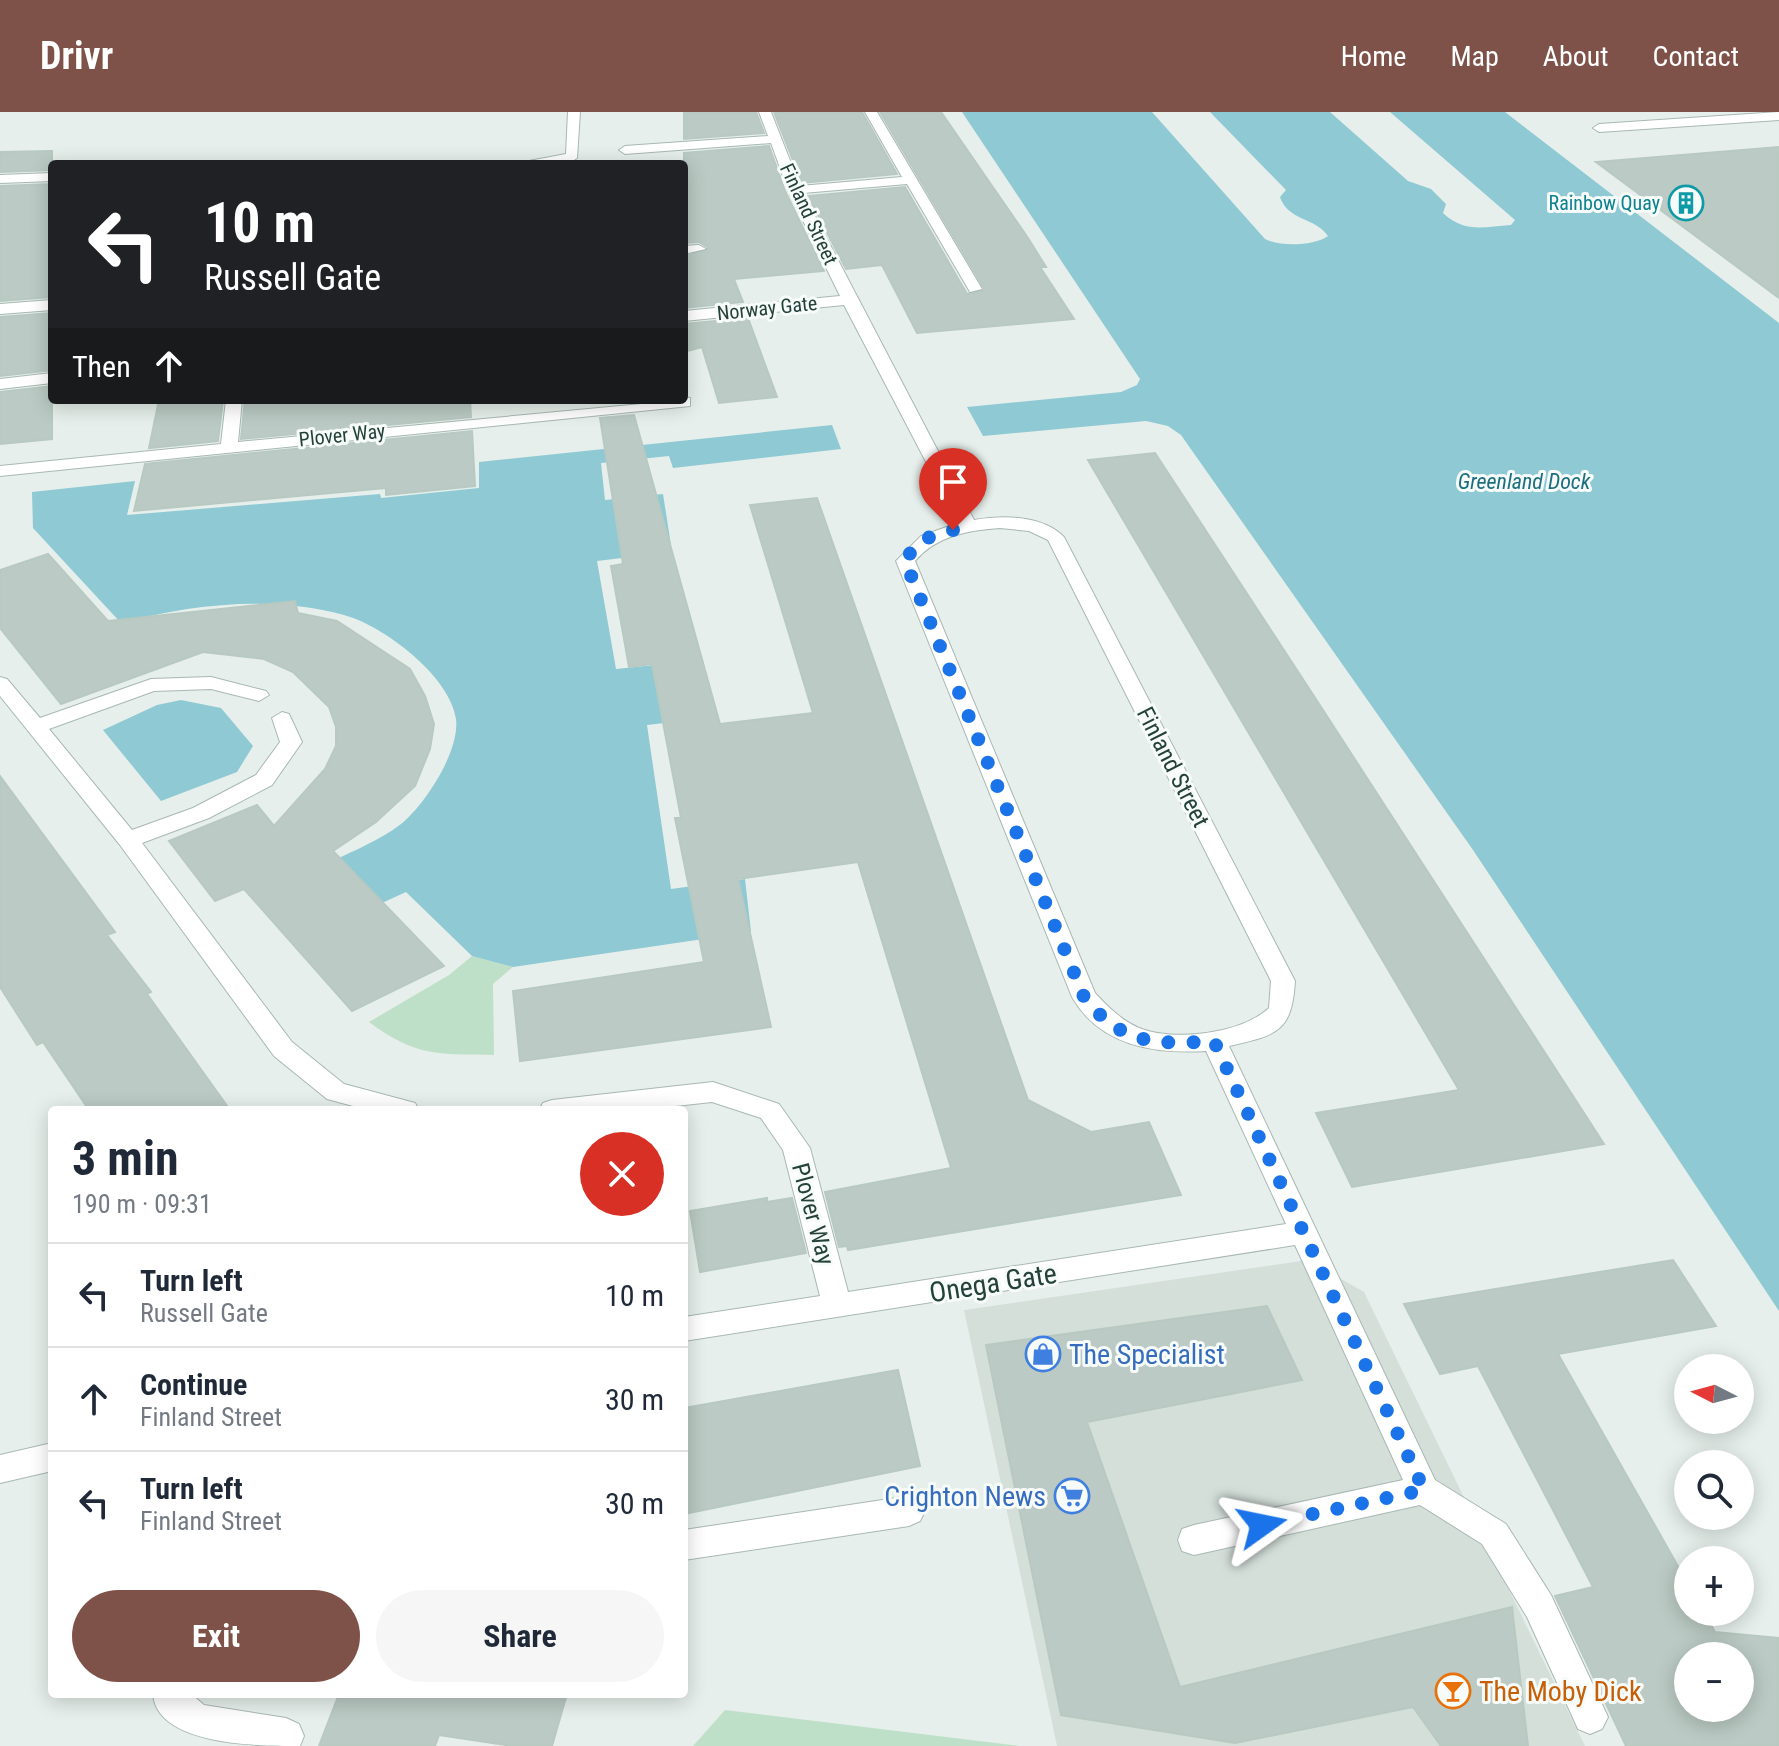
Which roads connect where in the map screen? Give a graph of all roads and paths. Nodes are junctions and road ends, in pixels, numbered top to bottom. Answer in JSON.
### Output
{"nodes":[{"id":1,"x":574,"y":112,"type":"edge"},
{"id":2,"x":765,"y":112,"type":"edge"},
{"id":3,"x":871,"y":112,"type":"edge"},
{"id":4,"x":1779,"y":116,"type":"edge"},
{"id":5,"x":1599,"y":128,"type":"dead end"},
{"id":6,"x":776,"y":139,"type":"junction"},
{"id":7,"x":625,"y":150,"type":"dead end"},
{"id":8,"x":565,"y":160,"type":"edge"},
{"id":9,"x":48,"y":177,"type":"edge"},
{"id":10,"x":0,"y":179,"type":"edge"},
{"id":11,"x":910,"y":180,"type":"junction"},
{"id":12,"x":795,"y":190,"type":"junction"},
{"id":13,"x":975,"y":289,"type":"dead end"},
{"id":14,"x":849,"y":300,"type":"junction"},
{"id":15,"x":48,"y":305,"type":"edge"},
{"id":16,"x":0,"y":309,"type":"edge"},
{"id":17,"x":688,"y":316,"type":"edge"},
{"id":18,"x":48,"y":378,"type":"edge"},
{"id":19,"x":0,"y":384,"type":"edge"},
{"id":20,"x":234,"y":404,"type":"edge"},
{"id":21,"x":663,"y":404,"type":"edge"},
{"id":22,"x":229,"y":446,"type":"junction"},
{"id":23,"x":0,"y":471,"type":"edge"},
{"id":24,"x":969,"y":527,"type":"junction"},
{"id":25,"x":0,"y":683,"type":"edge"},
{"id":26,"x":259,"y":695,"type":"dead end"},
{"id":27,"x":282,"y":718,"type":"dead end"},
{"id":28,"x":38,"y":726,"type":"junction"},
{"id":29,"x":128,"y":840,"type":"junction"},
{"id":30,"x":1214,"y":1041,"type":"junction"},
{"id":31,"x":390,"y":1106,"type":"edge"},
{"id":32,"x":588,"y":1106,"type":"edge"},
{"id":33,"x":1302,"y":1233,"type":"junction"},
{"id":34,"x":837,"y":1306,"type":"junction"},
{"id":35,"x":688,"y":1328,"type":"edge"},
{"id":36,"x":48,"y":1458,"type":"edge"},
{"id":37,"x":0,"y":1469,"type":"edge"},
{"id":38,"x":1424,"y":1490,"type":"junction"},
{"id":39,"x":909,"y":1511,"type":"dead end"},
{"id":40,"x":1194,"y":1540,"type":"dead end"},
{"id":41,"x":688,"y":1544,"type":"edge"},
{"id":42,"x":170,"y":1698,"type":"edge"},
{"id":43,"x":1590,"y":1717,"type":"dead end"},
{"id":44,"x":286,"y":1736,"type":"dead end"}],
"edges":[{"from":1,"to":8,"type":"street"},
{"from":2,"to":6,"type":"street","name":"Finland Street"},
{"from":3,"to":11,"type":"street"},
{"from":4,"to":5,"type":"street"},
{"from":6,"to":7,"type":"street"},
{"from":6,"to":12,"type":"street","name":"Finland Street"},
{"from":9,"to":10,"type":"street"},
{"from":11,"to":12,"type":"street"},
{"from":11,"to":13,"type":"street"},
{"from":12,"to":14,"type":"street","name":"Finland Street"},
{"from":14,"to":17,"type":"street","name":"Norway Gate"},
{"from":14,"to":24,"type":"street","name":"Finland Street"},
{"from":15,"to":16,"type":"street"},
{"from":18,"to":19,"type":"street"},
{"from":20,"to":22,"type":"street"},
{"from":21,"to":22,"type":"street","name":"Plover Way"},
{"from":22,"to":23,"type":"street","name":"Plover Way"},
{"from":24,"to":30,"type":"street","name":"Finland Street"},
{"from":24,"to":30,"type":"street","name":"Finland Street"},
{"from":25,"to":28,"type":"street"},
{"from":26,"to":28,"type":"street"},
{"from":27,"to":29,"type":"street"},
{"from":28,"to":29,"type":"street"},
{"from":29,"to":31,"type":"street"},
{"from":30,"to":33,"type":"street"},
{"from":32,"to":34,"type":"street","name":"Plover Way"},
{"from":33,"to":34,"type":"street","name":"Onega Gate"},
{"from":33,"to":38,"type":"street"},
{"from":34,"to":35,"type":"street","name":"Onega Gate"},
{"from":36,"to":37,"type":"street"},
{"from":38,"to":40,"type":"street"},
{"from":38,"to":43,"type":"street"},
{"from":39,"to":41,"type":"street"},
{"from":42,"to":44,"type":"street"}]}
